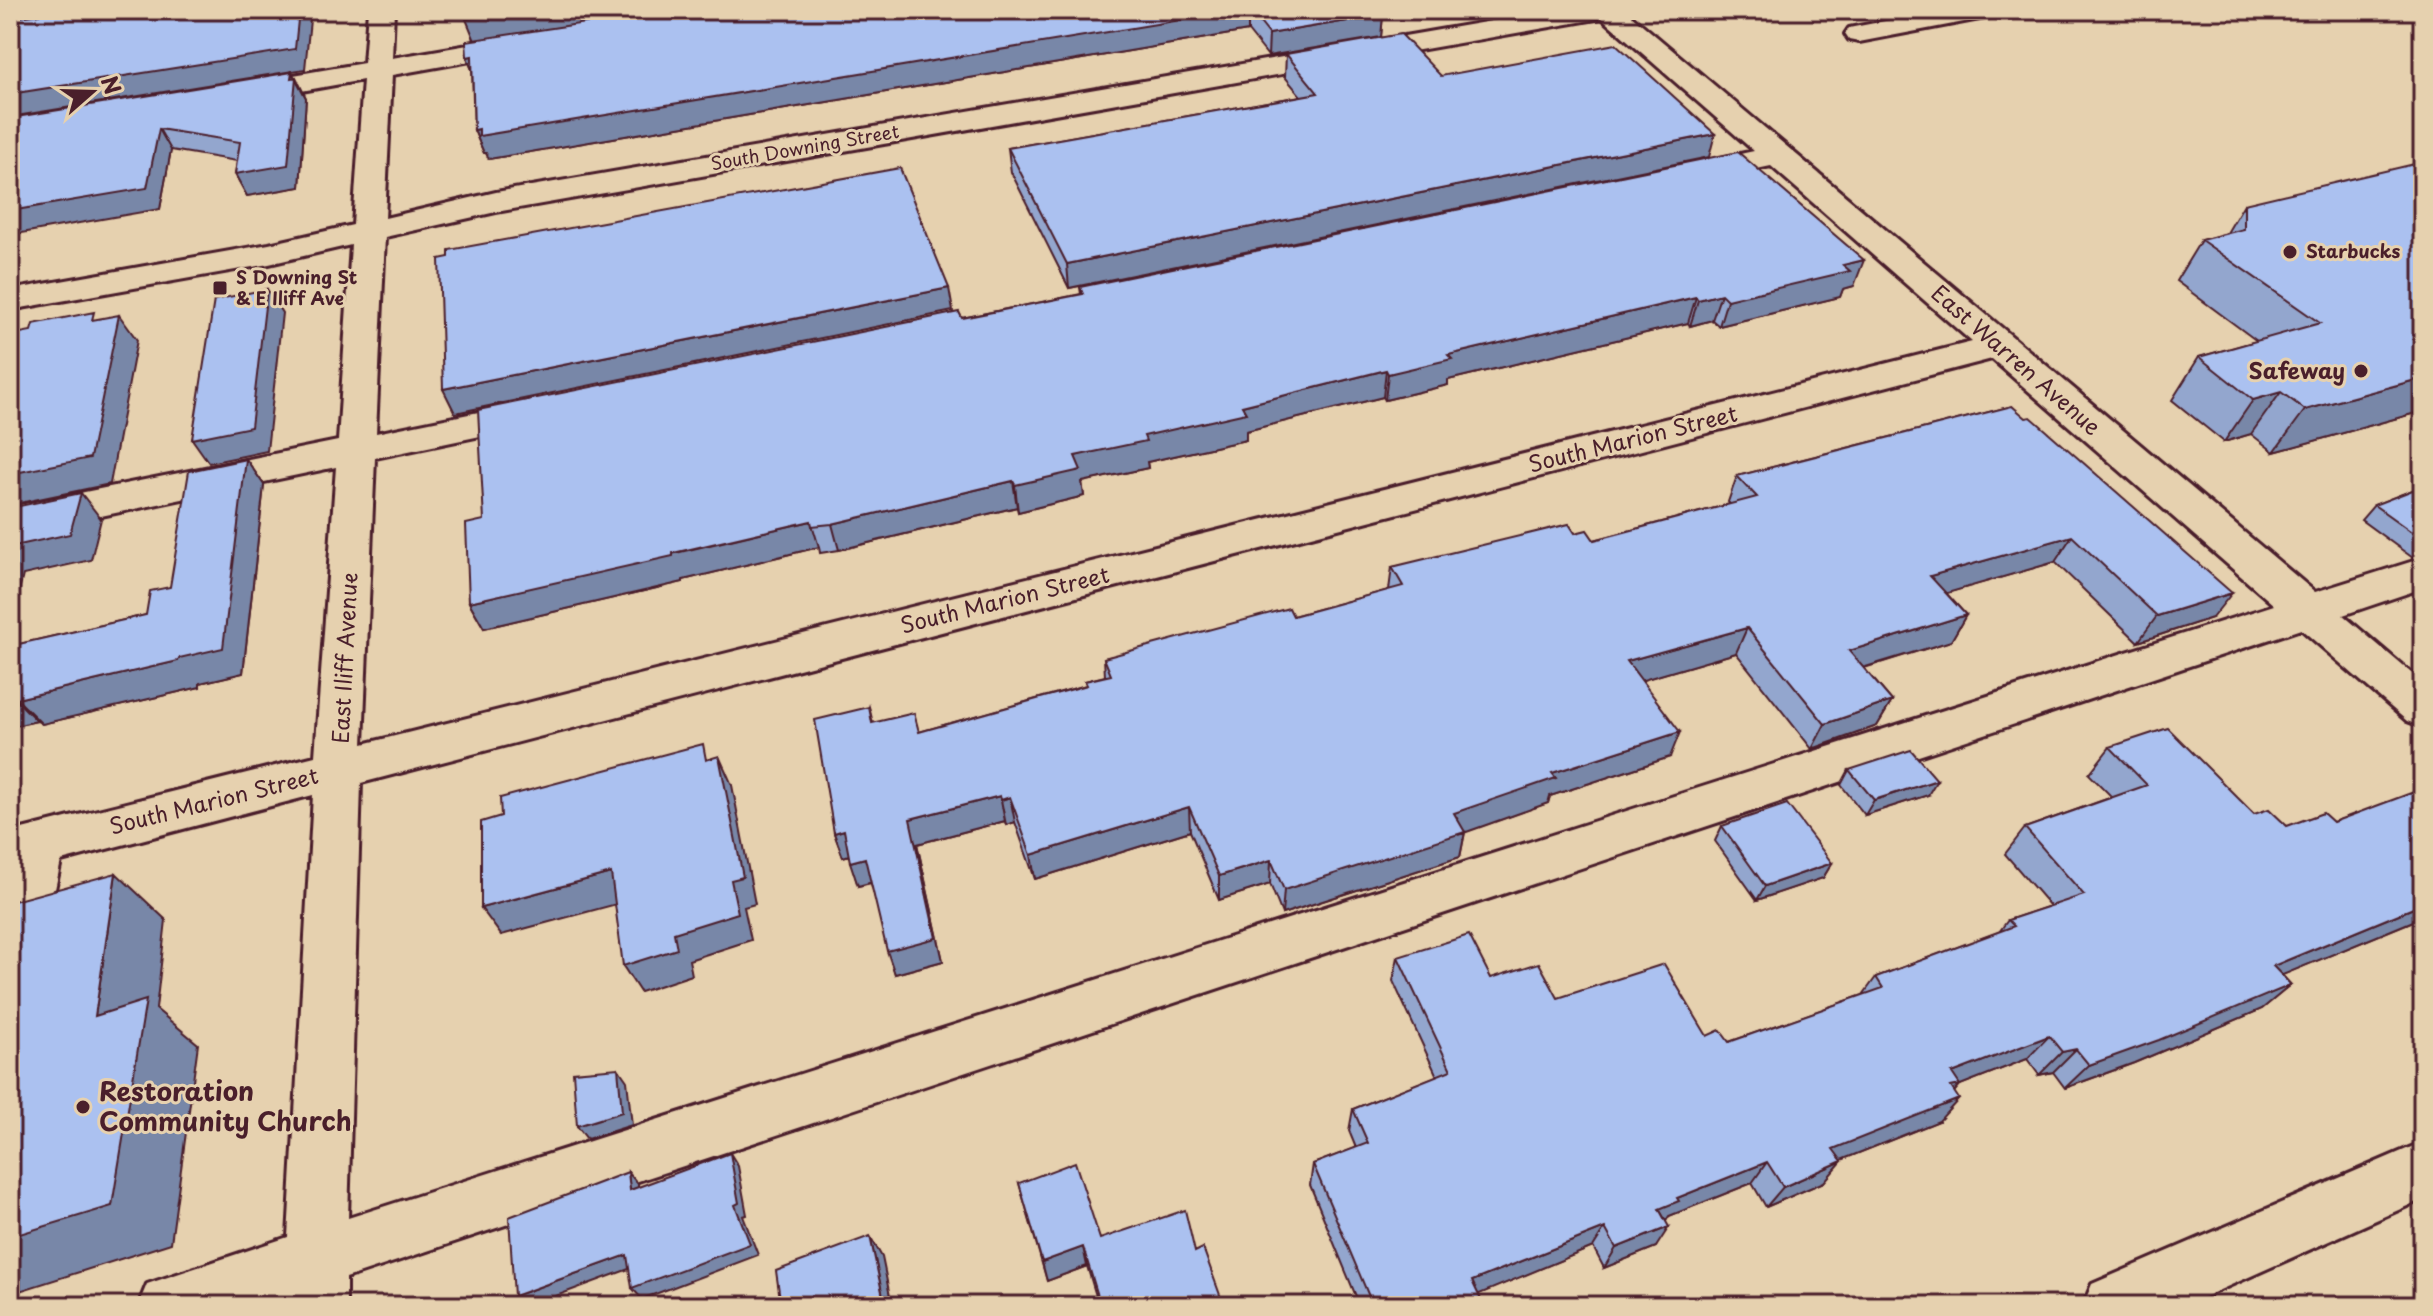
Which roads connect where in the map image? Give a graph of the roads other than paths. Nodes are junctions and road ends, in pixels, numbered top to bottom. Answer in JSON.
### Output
{"nodes":[{"id":1,"x":381,"y":10,"type":"edge"},
{"id":2,"x":1606,"y":10,"type":"edge"},
{"id":3,"x":1985,"y":10,"type":"edge"},
{"id":4,"x":1859,"y":34,"type":"dead end"},
{"id":5,"x":549,"y":40,"type":"edge"},
{"id":6,"x":379,"y":69,"type":"junction"},
{"id":7,"x":221,"y":96,"type":"edge"},
{"id":8,"x":1778,"y":155,"type":"junction"},
{"id":9,"x":1662,"y":179,"type":"edge"},
{"id":10,"x":370,"y":230,"type":"junction"},
{"id":11,"x":10,"y":300,"type":"edge"},
{"id":12,"x":1999,"y":346,"type":"junction"},
{"id":13,"x":569,"y":406,"type":"edge"},
{"id":14,"x":356,"y":450,"type":"junction"},
{"id":15,"x":10,"y":521,"type":"edge"},
{"id":16,"x":2423,"y":573,"type":"edge"},
{"id":17,"x":2307,"y":610,"type":"junction"},
{"id":18,"x":2423,"y":709,"type":"edge"},
{"id":19,"x":338,"y":770,"type":"junction"},
{"id":20,"x":24,"y":850,"type":"edge"},
{"id":21,"x":10,"y":979,"type":"edge"},
{"id":22,"x":2423,"y":1170,"type":"edge"},
{"id":23,"x":316,"y":1282,"type":"edge"},
{"id":24,"x":169,"y":1306,"type":"edge"},
{"id":25,"x":2114,"y":1306,"type":"edge"}],
"edges":[{"from":1,"to":6,"type":"street","name":"East Iliff Avenue"},
{"from":2,"to":8,"type":"street","name":"East Warren Avenue"},
{"from":2,"to":10,"type":"street","name":"South Downing Street"},
{"from":3,"to":4,"type":"street"},
{"from":5,"to":6,"type":"street"},
{"from":6,"to":7,"type":"street"},
{"from":6,"to":10,"type":"street","name":"East Iliff Avenue"},
{"from":8,"to":9,"type":"street"},
{"from":8,"to":12,"type":"street","name":"East Warren Avenue"},
{"from":10,"to":11,"type":"street","name":"South Downing Street"},
{"from":10,"to":14,"type":"street","name":"East Iliff Avenue"},
{"from":12,"to":17,"type":"street","name":"East Warren Avenue"},
{"from":12,"to":19,"type":"street","name":"South Marion Street"},
{"from":13,"to":14,"type":"street"},
{"from":14,"to":15,"type":"street"},
{"from":14,"to":19,"type":"street","name":"East Iliff Avenue"},
{"from":16,"to":17,"type":"street"},
{"from":17,"to":18,"type":"street","name":"East Warren Avenue"},
{"from":17,"to":23,"type":"street"},
{"from":19,"to":20,"type":"street","name":"South Marion Street"},
{"from":19,"to":23,"type":"street","name":"East Iliff Avenue"},
{"from":20,"to":21,"type":"street"},
{"from":22,"to":25,"type":"street"},
{"from":23,"to":24,"type":"street"}]}
